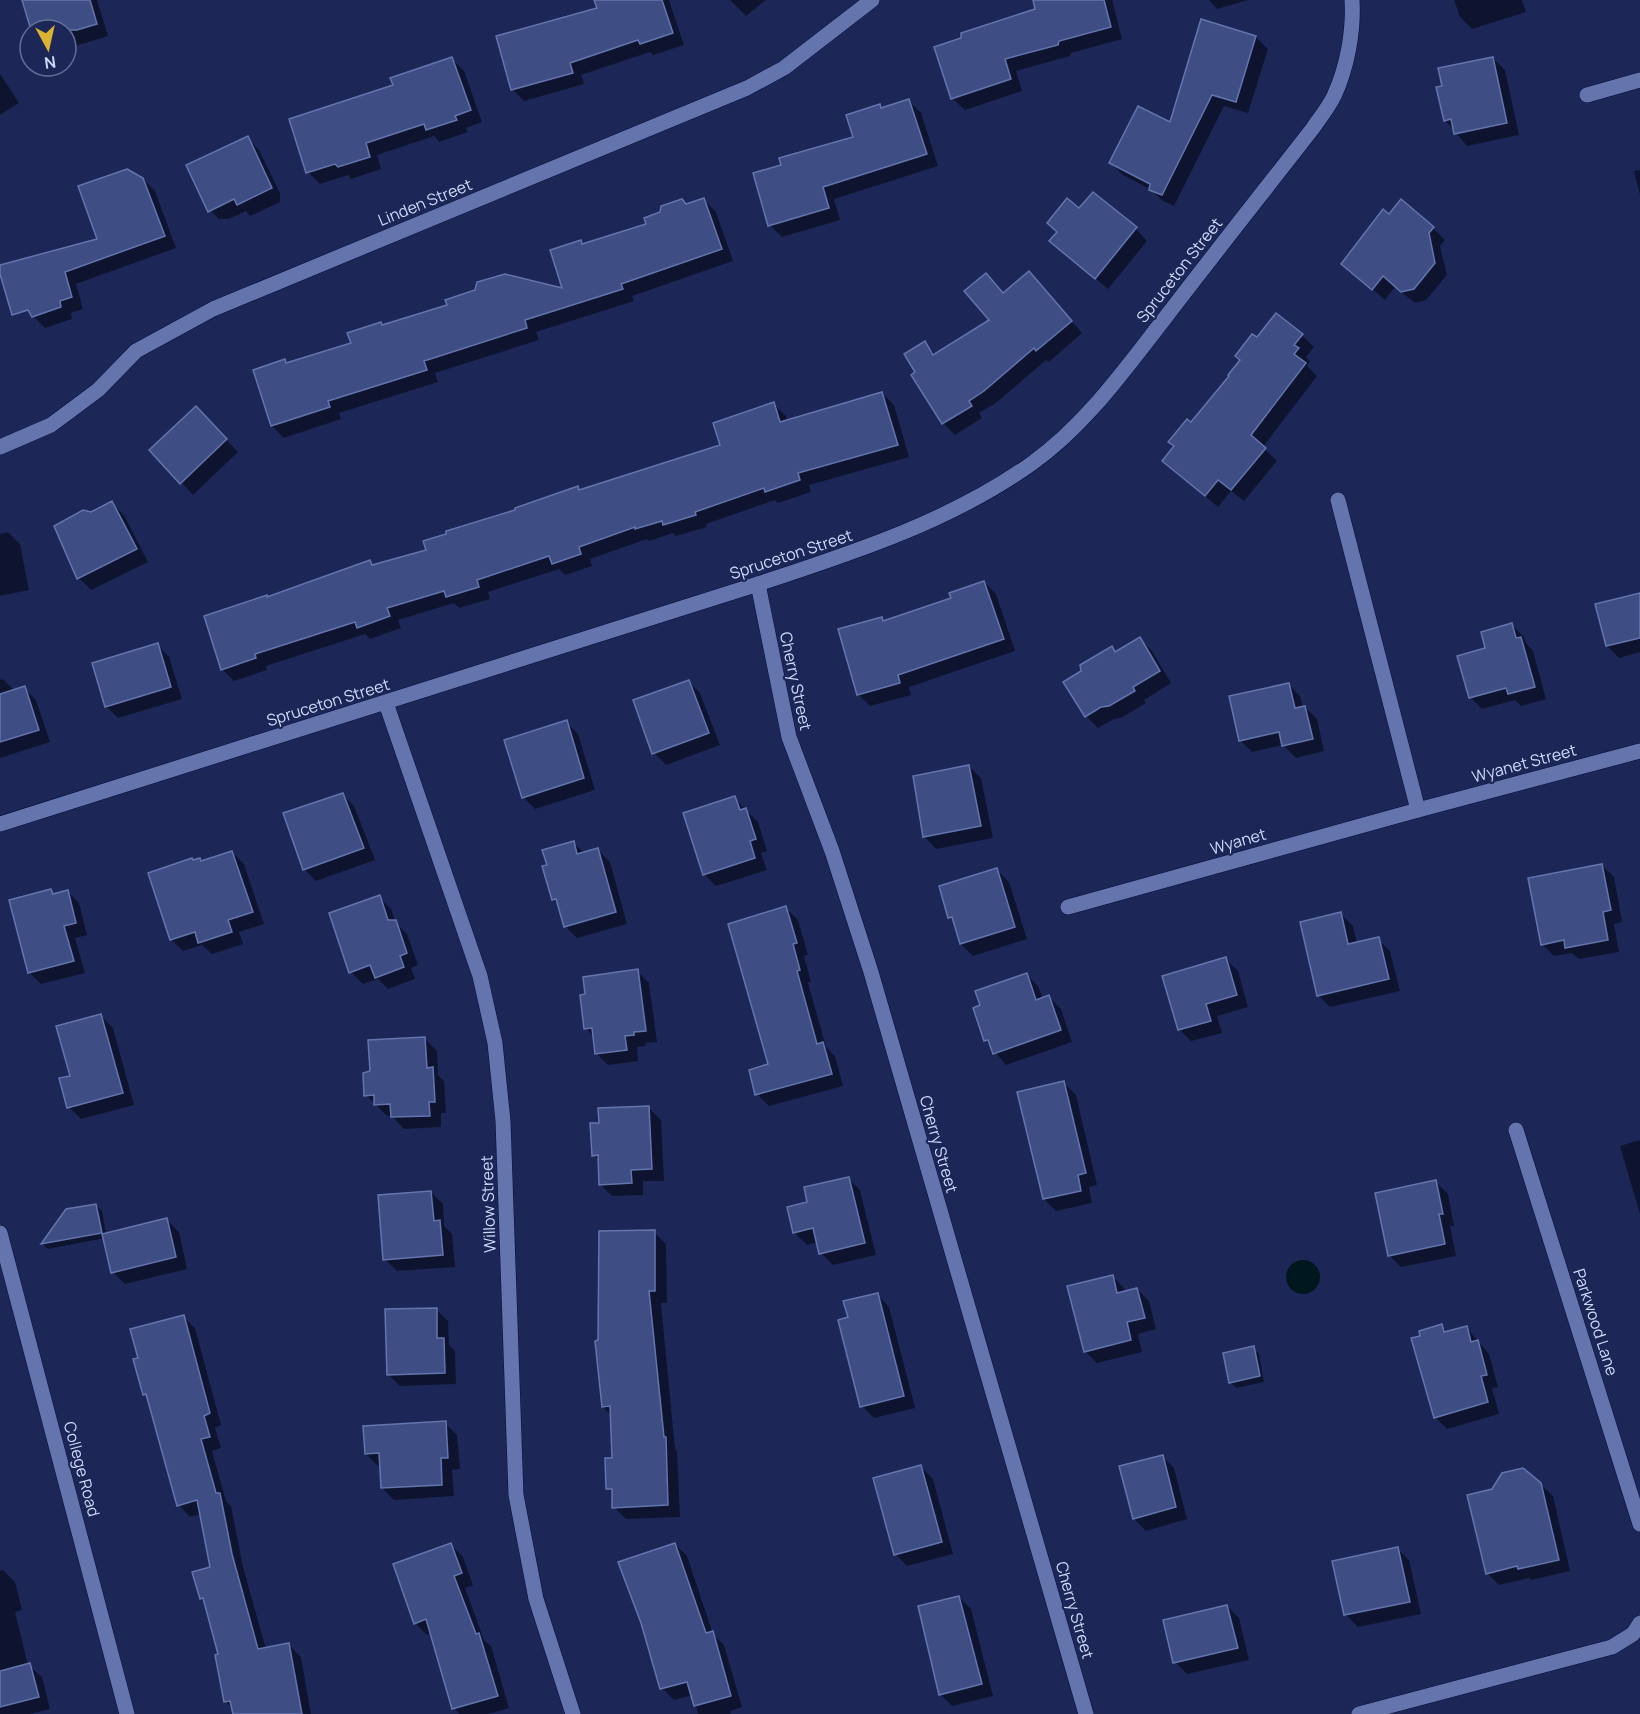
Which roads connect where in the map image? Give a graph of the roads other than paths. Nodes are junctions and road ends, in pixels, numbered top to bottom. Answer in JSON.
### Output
{"nodes":[{"id":1,"x":872,"y":0,"type":"edge"},
{"id":2,"x":1352,"y":0,"type":"edge"},
{"id":3,"x":1640,"y":80,"type":"edge"},
{"id":4,"x":1587,"y":95,"type":"dead end"},
{"id":5,"x":0,"y":447,"type":"edge"},
{"id":6,"x":1338,"y":500,"type":"dead end"},
{"id":7,"x":758,"y":584,"type":"junction"},
{"id":8,"x":386,"y":703,"type":"junction"},
{"id":9,"x":1640,"y":751,"type":"edge"},
{"id":10,"x":1418,"y":810,"type":"junction"},
{"id":11,"x":0,"y":824,"type":"edge"},
{"id":12,"x":1068,"y":907,"type":"dead end"},
{"id":13,"x":1516,"y":1130,"type":"dead end"},
{"id":14,"x":0,"y":1233,"type":"edge"},
{"id":15,"x":1640,"y":1524,"type":"edge"},
{"id":16,"x":1640,"y":1623,"type":"edge"},
{"id":17,"x":127,"y":1714,"type":"edge"},
{"id":18,"x":573,"y":1714,"type":"edge"},
{"id":19,"x":1086,"y":1714,"type":"edge"},
{"id":20,"x":1359,"y":1714,"type":"edge"}],
"edges":[{"from":1,"to":5,"type":"street","name":"Linden Street"},
{"from":2,"to":7,"type":"street","name":"Spruceton Street"},
{"from":3,"to":4,"type":"street"},
{"from":6,"to":10,"type":"street"},
{"from":7,"to":8,"type":"street","name":"Spruceton Street"},
{"from":7,"to":19,"type":"street","name":"Cherry Street"},
{"from":8,"to":11,"type":"street","name":"Spruceton Street"},
{"from":8,"to":18,"type":"street","name":"Willow Street"},
{"from":9,"to":10,"type":"street","name":"Wyanet Street"},
{"from":10,"to":12,"type":"street","name":"Wyanet"},
{"from":13,"to":15,"type":"street","name":"Parkwood Lane"},
{"from":14,"to":17,"type":"street","name":"College Road"},
{"from":16,"to":20,"type":"street"}]}
